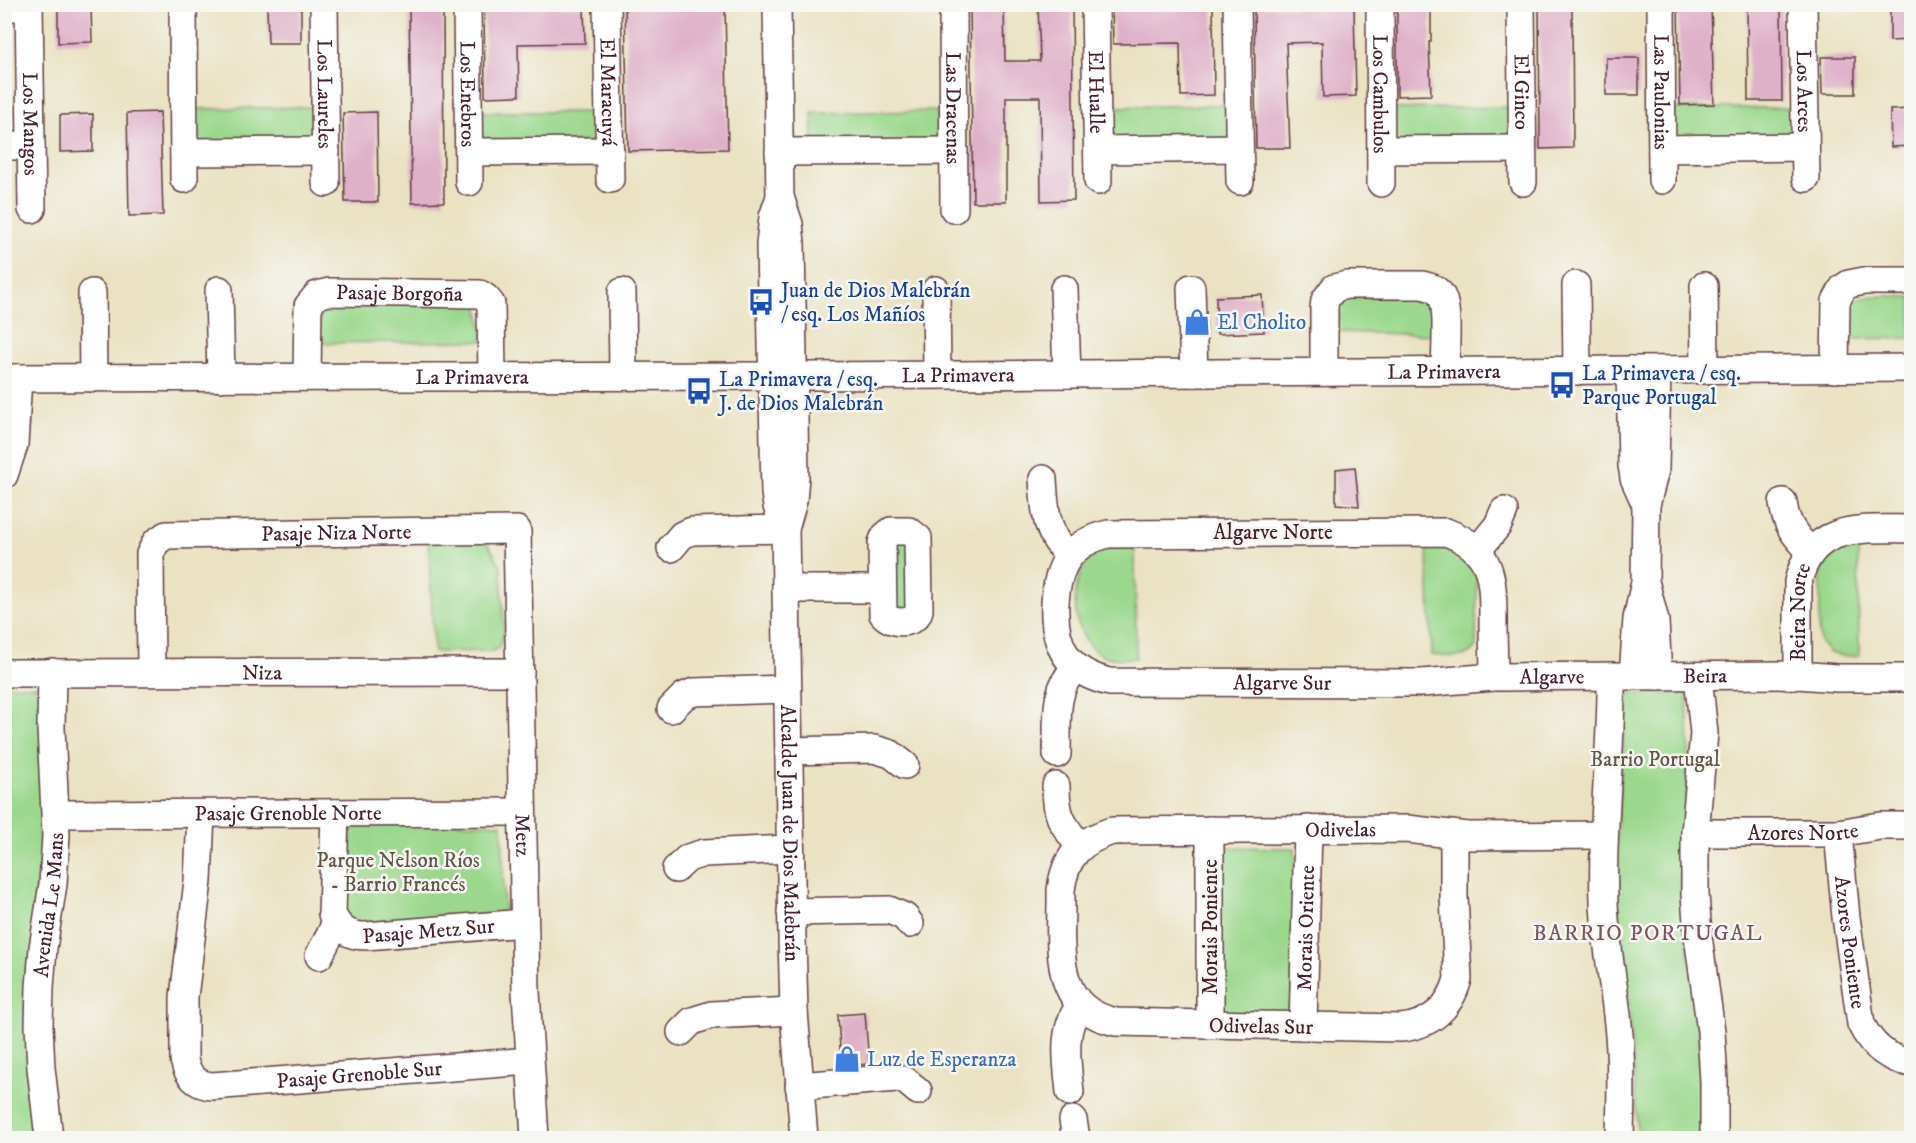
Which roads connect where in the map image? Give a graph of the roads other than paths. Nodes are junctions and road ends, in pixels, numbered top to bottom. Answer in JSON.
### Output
{"nodes":[{"id":1,"x":183,"y":4,"type":"edge"},
{"id":2,"x":324,"y":4,"type":"edge"},
{"id":3,"x":467,"y":4,"type":"edge"},
{"id":4,"x":608,"y":4,"type":"edge"},
{"id":5,"x":777,"y":4,"type":"edge"},
{"id":6,"x":953,"y":4,"type":"edge"},
{"id":7,"x":1095,"y":4,"type":"edge"},
{"id":8,"x":1238,"y":4,"type":"edge"},
{"id":9,"x":1380,"y":4,"type":"edge"},
{"id":10,"x":1521,"y":4,"type":"edge"},
{"id":11,"x":1661,"y":4,"type":"edge"},
{"id":12,"x":1803,"y":4,"type":"edge"},
{"id":13,"x":21,"y":6,"type":"edge"},
{"id":14,"x":18,"y":146,"type":"edge"},
{"id":15,"x":1805,"y":147,"type":"junction"},
{"id":16,"x":1239,"y":148,"type":"junction"},
{"id":17,"x":1522,"y":149,"type":"junction"},
{"id":18,"x":1662,"y":149,"type":"junction"},
{"id":19,"x":1098,"y":150,"type":"junction"},
{"id":20,"x":1381,"y":150,"type":"junction"},
{"id":21,"x":326,"y":151,"type":"junction"},
{"id":22,"x":610,"y":151,"type":"junction"},
{"id":23,"x":954,"y":151,"type":"junction"},
{"id":24,"x":184,"y":152,"type":"junction"},
{"id":25,"x":469,"y":152,"type":"junction"},
{"id":26,"x":779,"y":152,"type":"junction"},
{"id":27,"x":1806,"y":178,"type":"dead end"},
{"id":28,"x":184,"y":179,"type":"dead end"},
{"id":29,"x":610,"y":180,"type":"dead end"},
{"id":30,"x":1662,"y":180,"type":"dead end"},
{"id":31,"x":1098,"y":181,"type":"dead end"},
{"id":32,"x":1239,"y":181,"type":"dead end"},
{"id":33,"x":469,"y":182,"type":"dead end"},
{"id":34,"x":1523,"y":182,"type":"dead end"},
{"id":35,"x":326,"y":183,"type":"dead end"},
{"id":36,"x":1381,"y":183,"type":"dead end"},
{"id":37,"x":32,"y":209,"type":"dead end"},
{"id":38,"x":954,"y":209,"type":"dead end"},
{"id":39,"x":1911,"y":281,"type":"edge"},
{"id":40,"x":1576,"y":285,"type":"dead end"},
{"id":41,"x":1704,"y":286,"type":"dead end"},
{"id":42,"x":1191,"y":288,"type":"dead end"},
{"id":43,"x":1064,"y":289,"type":"dead end"},
{"id":44,"x":219,"y":290,"type":"dead end"},
{"id":45,"x":936,"y":290,"type":"dead end"},
{"id":46,"x":622,"y":292,"type":"dead end"},
{"id":47,"x":92,"y":293,"type":"dead end"},
{"id":48,"x":1911,"y":368,"type":"edge"},
{"id":49,"x":1835,"y":369,"type":"junction"},
{"id":50,"x":1630,"y":370,"type":"junction"},
{"id":51,"x":1657,"y":370,"type":"junction"},
{"id":52,"x":1705,"y":370,"type":"junction"},
{"id":53,"x":1445,"y":371,"type":"junction"},
{"id":54,"x":1577,"y":371,"type":"junction"},
{"id":55,"x":1324,"y":372,"type":"junction"},
{"id":56,"x":1194,"y":373,"type":"junction"},
{"id":57,"x":937,"y":374,"type":"junction"},
{"id":58,"x":1067,"y":374,"type":"junction"},
{"id":59,"x":783,"y":375,"type":"junction"},
{"id":60,"x":623,"y":376,"type":"junction"},
{"id":61,"x":307,"y":377,"type":"junction"},
{"id":62,"x":492,"y":377,"type":"junction"},
{"id":63,"x":11,"y":378,"type":"edge"},
{"id":64,"x":93,"y":378,"type":"junction"},
{"id":65,"x":221,"y":378,"type":"junction"},
{"id":66,"x":4,"y":475,"type":"edge"},
{"id":67,"x":1043,"y":479,"type":"dead end"},
{"id":68,"x":1783,"y":502,"type":"dead end"},
{"id":69,"x":1646,"y":505,"type":"junction"},
{"id":70,"x":1504,"y":511,"type":"dead end"},
{"id":71,"x":785,"y":529,"type":"junction"},
{"id":72,"x":1911,"y":529,"type":"edge"},
{"id":73,"x":517,"y":530,"type":"joint"},
{"id":74,"x":671,"y":548,"type":"dead end"},
{"id":75,"x":1478,"y":551,"type":"junction"},
{"id":76,"x":1811,"y":552,"type":"junction"},
{"id":77,"x":1069,"y":556,"type":"junction"},
{"id":78,"x":786,"y":589,"type":"junction"},
{"id":79,"x":882,"y":589,"type":"dead end"},
{"id":80,"x":1076,"y":667,"type":"junction"},
{"id":81,"x":52,"y":672,"type":"junction"},
{"id":82,"x":151,"y":672,"type":"junction"},
{"id":83,"x":520,"y":672,"type":"junction"},
{"id":84,"x":4,"y":673,"type":"edge"},
{"id":85,"x":1798,"y":675,"type":"junction"},
{"id":86,"x":1634,"y":676,"type":"junction"},
{"id":87,"x":1698,"y":676,"type":"junction"},
{"id":88,"x":1494,"y":677,"type":"junction"},
{"id":89,"x":1911,"y":678,"type":"edge"},
{"id":90,"x":788,"y":689,"type":"junction"},
{"id":91,"x":671,"y":709,"type":"dead end"},
{"id":92,"x":789,"y":751,"type":"junction"},
{"id":93,"x":1057,"y":754,"type":"dead end"},
{"id":94,"x":905,"y":765,"type":"dead end"},
{"id":95,"x":1056,"y":786,"type":"dead end"},
{"id":96,"x":522,"y":812,"type":"junction"},
{"id":97,"x":335,"y":813,"type":"junction"},
{"id":98,"x":56,"y":814,"type":"junction"},
{"id":99,"x":201,"y":814,"type":"junction"},
{"id":100,"x":1911,"y":826,"type":"edge"},
{"id":101,"x":1308,"y":829,"type":"junction"},
{"id":102,"x":1210,"y":830,"type":"junction"},
{"id":103,"x":1695,"y":833,"type":"junction"},
{"id":104,"x":1838,"y":833,"type":"junction"},
{"id":105,"x":1454,"y":835,"type":"junction"},
{"id":106,"x":1603,"y":835,"type":"junction"},
{"id":107,"x":1080,"y":847,"type":"junction"},
{"id":108,"x":790,"y":849,"type":"junction"},
{"id":109,"x":676,"y":869,"type":"dead end"},
{"id":110,"x":791,"y":912,"type":"junction"},
{"id":111,"x":336,"y":923,"type":"junction"},
{"id":112,"x":524,"y":923,"type":"junction"},
{"id":113,"x":910,"y":924,"type":"dead end"},
{"id":114,"x":319,"y":956,"type":"dead end"},
{"id":115,"x":1080,"y":1005,"type":"junction"},
{"id":116,"x":794,"y":1011,"type":"junction"},
{"id":117,"x":1210,"y":1025,"type":"junction"},
{"id":118,"x":1303,"y":1026,"type":"junction"},
{"id":119,"x":681,"y":1032,"type":"dead end"},
{"id":120,"x":529,"y":1061,"type":"junction"},
{"id":121,"x":1911,"y":1064,"type":"edge"},
{"id":122,"x":799,"y":1086,"type":"junction"},
{"id":123,"x":918,"y":1091,"type":"dead end"},
{"id":124,"x":1070,"y":1092,"type":"dead end"},
{"id":125,"x":49,"y":1138,"type":"edge"},
{"id":126,"x":535,"y":1138,"type":"edge"},
{"id":127,"x":804,"y":1138,"type":"edge"},
{"id":128,"x":1620,"y":1138,"type":"edge"},
{"id":129,"x":1714,"y":1138,"type":"edge"}],
"edges":[{"from":1,"to":24,"type":"street"},
{"from":2,"to":21,"type":"street","name":"Los Laureles"},
{"from":3,"to":25,"type":"street","name":"Los Enebros"},
{"from":4,"to":22,"type":"street","name":"El Maracuyá"},
{"from":5,"to":26,"type":"street","name":"Alcalde Juan de Dios Malebrán"},
{"from":6,"to":23,"type":"street","name":"Las Dracenas"},
{"from":7,"to":19,"type":"street","name":"El Hualle"},
{"from":8,"to":16,"type":"street"},
{"from":9,"to":20,"type":"street","name":"Los Cambulos"},
{"from":10,"to":17,"type":"street","name":"El Ginco"},
{"from":11,"to":18,"type":"street","name":"Las Paulonias"},
{"from":12,"to":15,"type":"street","name":"Los Arces"},
{"from":13,"to":14,"type":"street","name":"Los Mangos"},
{"from":14,"to":37,"type":"street","name":"Los Mangos"},
{"from":15,"to":18,"type":"street"},
{"from":15,"to":27,"type":"street","name":"Los Arces"},
{"from":16,"to":19,"type":"street"},
{"from":16,"to":32,"type":"street"},
{"from":17,"to":20,"type":"street"},
{"from":17,"to":34,"type":"street","name":"El Ginco"},
{"from":18,"to":30,"type":"street","name":"Las Paulonias"},
{"from":19,"to":31,"type":"street","name":"El Hualle"},
{"from":20,"to":36,"type":"street","name":"Los Cambulos"},
{"from":21,"to":24,"type":"street"},
{"from":21,"to":35,"type":"street","name":"Los Laureles"},
{"from":22,"to":25,"type":"street"},
{"from":22,"to":29,"type":"street","name":"El Maracuyá"},
{"from":23,"to":26,"type":"street"},
{"from":23,"to":38,"type":"street","name":"Las Dracenas"},
{"from":24,"to":28,"type":"street"},
{"from":25,"to":33,"type":"street","name":"Los Enebros"},
{"from":26,"to":59,"type":"street","name":"Alcalde Juan de Dios Malebrán"},
{"from":39,"to":49,"type":"street"},
{"from":40,"to":54,"type":"street"},
{"from":41,"to":52,"type":"street"},
{"from":42,"to":56,"type":"street"},
{"from":43,"to":58,"type":"street"},
{"from":44,"to":65,"type":"street"},
{"from":45,"to":57,"type":"street"},
{"from":46,"to":60,"type":"street"},
{"from":47,"to":64,"type":"street"},
{"from":48,"to":49,"type":"street","name":"La Primavera"},
{"from":49,"to":52,"type":"street","name":"La Primavera"},
{"from":50,"to":51,"type":"street","name":"La Primavera"},
{"from":50,"to":54,"type":"street","name":"La Primavera"},
{"from":50,"to":69,"type":"street"},
{"from":51,"to":52,"type":"street","name":"La Primavera"},
{"from":51,"to":69,"type":"street"},
{"from":53,"to":54,"type":"street","name":"La Primavera"},
{"from":53,"to":55,"type":"street","name":"La Primavera"},
{"from":53,"to":55,"type":"street"},
{"from":55,"to":56,"type":"street","name":"La Primavera"},
{"from":56,"to":58,"type":"street","name":"La Primavera"},
{"from":57,"to":58,"type":"street","name":"La Primavera"},
{"from":57,"to":59,"type":"street","name":"La Primavera"},
{"from":59,"to":60,"type":"street","name":"La Primavera"},
{"from":59,"to":71,"type":"street","name":"Alcalde Juan de Dios Malebrán"},
{"from":60,"to":62,"type":"street","name":"La Primavera"},
{"from":61,"to":62,"type":"street","name":"La Primavera"},
{"from":61,"to":62,"type":"street","name":"Pasaje Borgoña"},
{"from":61,"to":65,"type":"street","name":"La Primavera"},
{"from":63,"to":64,"type":"street","name":"La Primavera"},
{"from":63,"to":66,"type":"street"},
{"from":64,"to":65,"type":"street","name":"La Primavera"},
{"from":67,"to":77,"type":"street"},
{"from":68,"to":76,"type":"street","name":"Beira Norte"},
{"from":69,"to":86,"type":"street"},
{"from":70,"to":75,"type":"street"},
{"from":71,"to":74,"type":"street"},
{"from":71,"to":78,"type":"street","name":"Alcalde Juan de Dios Malebrán"},
{"from":72,"to":76,"type":"street","name":"Beira Norte"},
{"from":73,"to":82,"type":"street","name":"Pasaje Niza Norte"},
{"from":73,"to":83,"type":"street","name":"Metz"},
{"from":75,"to":77,"type":"street","name":"Algarve Norte"},
{"from":75,"to":88,"type":"street","name":"Algarve Norte"},
{"from":76,"to":85,"type":"street","name":"Beira Norte"},
{"from":77,"to":80,"type":"street"},
{"from":78,"to":79,"type":"street"},
{"from":78,"to":90,"type":"street","name":"Alcalde Juan de Dios Malebrán"},
{"from":80,"to":88,"type":"street","name":"Algarve Sur"},
{"from":80,"to":93,"type":"street"},
{"from":81,"to":82,"type":"street","name":"Niza"},
{"from":81,"to":84,"type":"street","name":"Niza"},
{"from":81,"to":98,"type":"street","name":"Avenida Le Mans"},
{"from":82,"to":83,"type":"street","name":"Niza"},
{"from":83,"to":96,"type":"street","name":"Metz"},
{"from":85,"to":87,"type":"street","name":"Beira"},
{"from":85,"to":89,"type":"street","name":"Beira"},
{"from":86,"to":87,"type":"street","name":"Beira"},
{"from":86,"to":88,"type":"street","name":"Algarve"},
{"from":86,"to":106,"type":"street"},
{"from":87,"to":103,"type":"street"},
{"from":90,"to":91,"type":"street"},
{"from":90,"to":92,"type":"street","name":"Alcalde Juan de Dios Malebrán"},
{"from":92,"to":94,"type":"street"},
{"from":92,"to":108,"type":"street","name":"Alcalde Juan de Dios Malebrán"},
{"from":95,"to":107,"type":"street"},
{"from":96,"to":97,"type":"street","name":"Pasaje Grenoble Norte"},
{"from":96,"to":112,"type":"street","name":"Metz"},
{"from":97,"to":99,"type":"street","name":"Pasaje Grenoble Norte"},
{"from":97,"to":111,"type":"street"},
{"from":98,"to":99,"type":"street","name":"Pasaje Grenoble Norte"},
{"from":98,"to":125,"type":"street","name":"Avenida Le Mans"},
{"from":99,"to":120,"type":"street","name":"Pasaje Grenoble Sur"},
{"from":100,"to":104,"type":"street","name":"Azores Norte"},
{"from":101,"to":102,"type":"street","name":"Odivelas"},
{"from":101,"to":105,"type":"street","name":"Odivelas"},
{"from":101,"to":118,"type":"street","name":"Morais Oriente"},
{"from":102,"to":107,"type":"street","name":"Odivelas"},
{"from":102,"to":117,"type":"street","name":"Morais Poniente"},
{"from":103,"to":104,"type":"street","name":"Azores Norte"},
{"from":103,"to":129,"type":"street"},
{"from":104,"to":121,"type":"street","name":"Azores Poniente"},
{"from":105,"to":106,"type":"street","name":"Odivelas"},
{"from":105,"to":118,"type":"street","name":"Odivelas Sur"},
{"from":106,"to":128,"type":"street"},
{"from":107,"to":115,"type":"street"},
{"from":108,"to":109,"type":"street"},
{"from":108,"to":110,"type":"street","name":"Alcalde Juan de Dios Malebrán"},
{"from":110,"to":113,"type":"street"},
{"from":110,"to":116,"type":"street","name":"Alcalde Juan de Dios Malebrán"},
{"from":111,"to":112,"type":"street","name":"Pasaje Metz Sur"},
{"from":111,"to":114,"type":"street"},
{"from":112,"to":120,"type":"street","name":"Metz"},
{"from":115,"to":117,"type":"street","name":"Odivelas Sur"},
{"from":115,"to":124,"type":"street"},
{"from":116,"to":119,"type":"street"},
{"from":116,"to":122,"type":"street","name":"Alcalde Juan de Dios Malebrán"},
{"from":117,"to":118,"type":"street","name":"Odivelas Sur"},
{"from":120,"to":126,"type":"street","name":"Metz"},
{"from":122,"to":123,"type":"street"},
{"from":122,"to":127,"type":"street","name":"Alcalde Juan de Dios Malebrán"}]}
